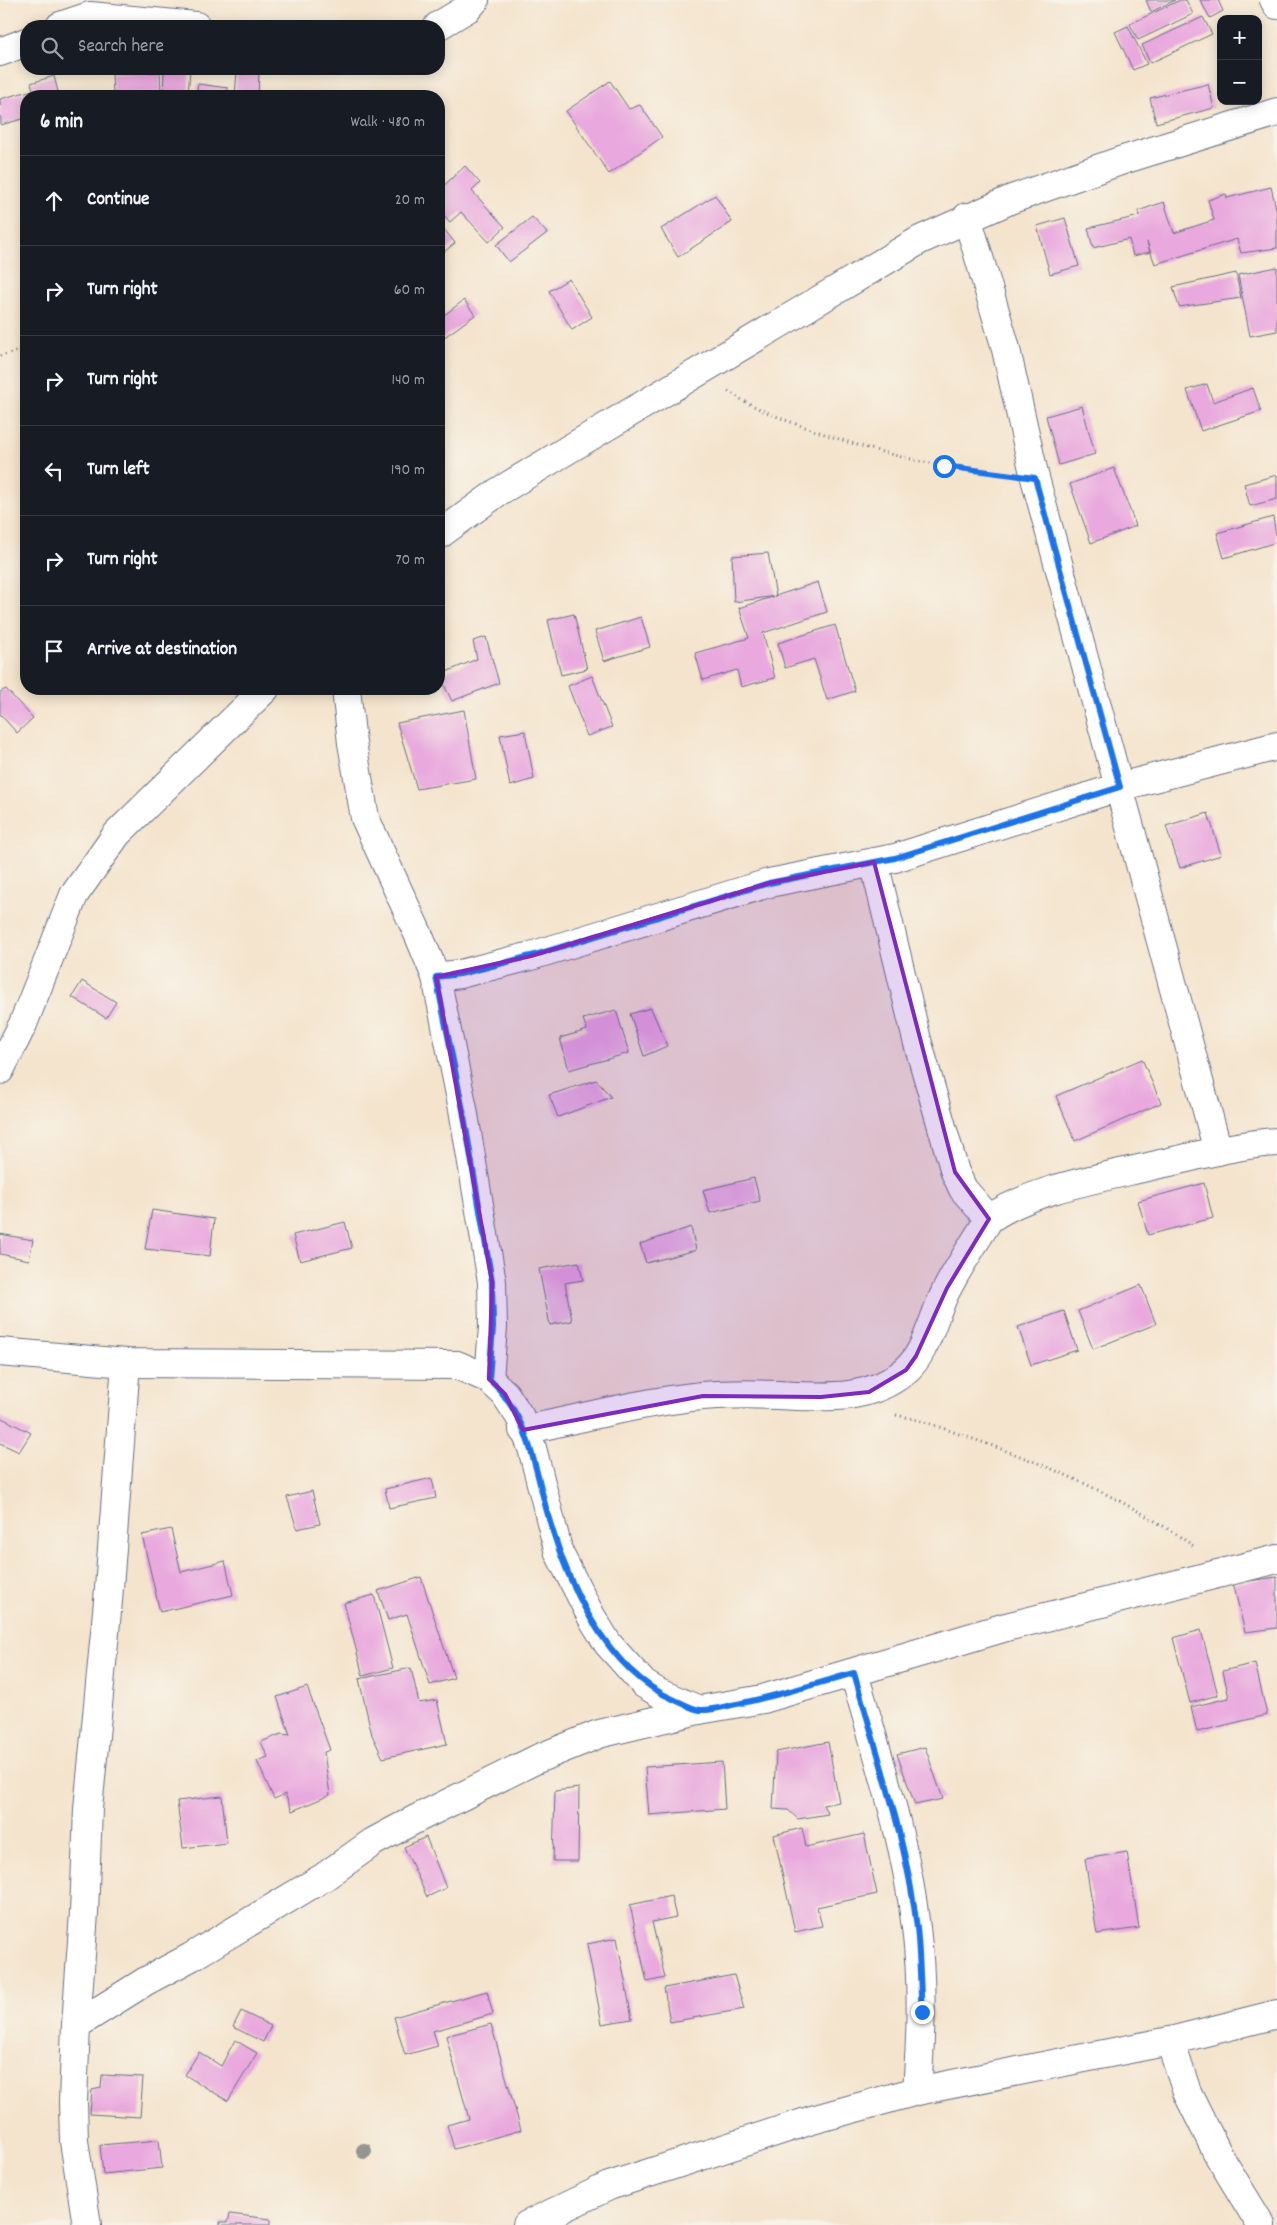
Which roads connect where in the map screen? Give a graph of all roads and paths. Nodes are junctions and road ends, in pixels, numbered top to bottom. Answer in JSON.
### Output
{"nodes":[{"id":1,"x":475,"y":0,"type":"edge"},
{"id":2,"x":1274,"y":0,"type":"edge"},
{"id":3,"x":1277,"y":5,"type":"edge"},
{"id":4,"x":88,"y":8,"type":"edge"},
{"id":5,"x":69,"y":20,"type":"edge"},
{"id":6,"x":160,"y":20,"type":"edge"},
{"id":7,"x":445,"y":22,"type":"edge"},
{"id":8,"x":20,"y":44,"type":"edge"},
{"id":9,"x":0,"y":52,"type":"edge"},
{"id":10,"x":1277,"y":112,"type":"edge"},
{"id":11,"x":967,"y":217,"type":"junction"},
{"id":12,"x":20,"y":351,"type":"edge"},
{"id":13,"x":0,"y":356,"type":"edge"},
{"id":14,"x":699,"y":371,"type":"junction"},
{"id":15,"x":1035,"y":478,"type":"junction"},
{"id":16,"x":445,"y":531,"type":"edge"},
{"id":17,"x":259,"y":695,"type":"edge"},
{"id":18,"x":347,"y":695,"type":"edge"},
{"id":19,"x":1277,"y":746,"type":"edge"},
{"id":20,"x":1120,"y":787,"type":"junction"},
{"id":21,"x":874,"y":862,"type":"junction"},
{"id":22,"x":436,"y":977,"type":"junction"},
{"id":23,"x":0,"y":1070,"type":"edge"},
{"id":24,"x":1277,"y":1142,"type":"edge"},
{"id":25,"x":1218,"y":1151,"type":"junction"},
{"id":26,"x":989,"y":1219,"type":"junction"},
{"id":27,"x":0,"y":1352,"type":"edge"},
{"id":28,"x":126,"y":1363,"type":"junction"},
{"id":29,"x":489,"y":1379,"type":"junction"},
{"id":30,"x":894,"y":1415,"type":"dead end"},
{"id":31,"x":524,"y":1430,"type":"junction"},
{"id":32,"x":1277,"y":1559,"type":"edge"},
{"id":33,"x":1229,"y":1570,"type":"junction"},
{"id":34,"x":854,"y":1673,"type":"junction"},
{"id":35,"x":699,"y":1710,"type":"junction"},
{"id":36,"x":1277,"y":2014,"type":"edge"},
{"id":37,"x":76,"y":2025,"type":"junction"},
{"id":38,"x":1170,"y":2041,"type":"junction"},
{"id":39,"x":918,"y":2091,"type":"junction"},
{"id":40,"x":87,"y":2225,"type":"edge"},
{"id":41,"x":527,"y":2225,"type":"edge"},
{"id":42,"x":1262,"y":2225,"type":"edge"}],
"edges":[{"from":1,"to":7,"type":"street"},
{"from":2,"to":3,"type":"street"},
{"from":4,"to":5,"type":"street"},
{"from":4,"to":6,"type":"street"},
{"from":8,"to":9,"type":"street"},
{"from":10,"to":11,"type":"street"},
{"from":11,"to":14,"type":"street"},
{"from":11,"to":15,"type":"street"},
{"from":12,"to":13,"type":"path"},
{"from":14,"to":15,"type":"path"},
{"from":14,"to":16,"type":"street"},
{"from":15,"to":20,"type":"street"},
{"from":17,"to":23,"type":"street"},
{"from":18,"to":22,"type":"street"},
{"from":19,"to":20,"type":"street"},
{"from":20,"to":21,"type":"street"},
{"from":20,"to":25,"type":"street"},
{"from":21,"to":22,"type":"street"},
{"from":21,"to":26,"type":"street"},
{"from":22,"to":29,"type":"street"},
{"from":24,"to":25,"type":"street"},
{"from":25,"to":26,"type":"street"},
{"from":26,"to":31,"type":"street"},
{"from":27,"to":28,"type":"street"},
{"from":28,"to":29,"type":"street"},
{"from":28,"to":37,"type":"street"},
{"from":29,"to":31,"type":"street"},
{"from":30,"to":33,"type":"path"},
{"from":31,"to":35,"type":"street"},
{"from":32,"to":33,"type":"street"},
{"from":33,"to":34,"type":"street"},
{"from":34,"to":35,"type":"street"},
{"from":34,"to":39,"type":"street"},
{"from":35,"to":37,"type":"street"},
{"from":36,"to":38,"type":"street"},
{"from":37,"to":40,"type":"street"},
{"from":38,"to":39,"type":"street"},
{"from":38,"to":42,"type":"street"},
{"from":39,"to":41,"type":"street"}]}
